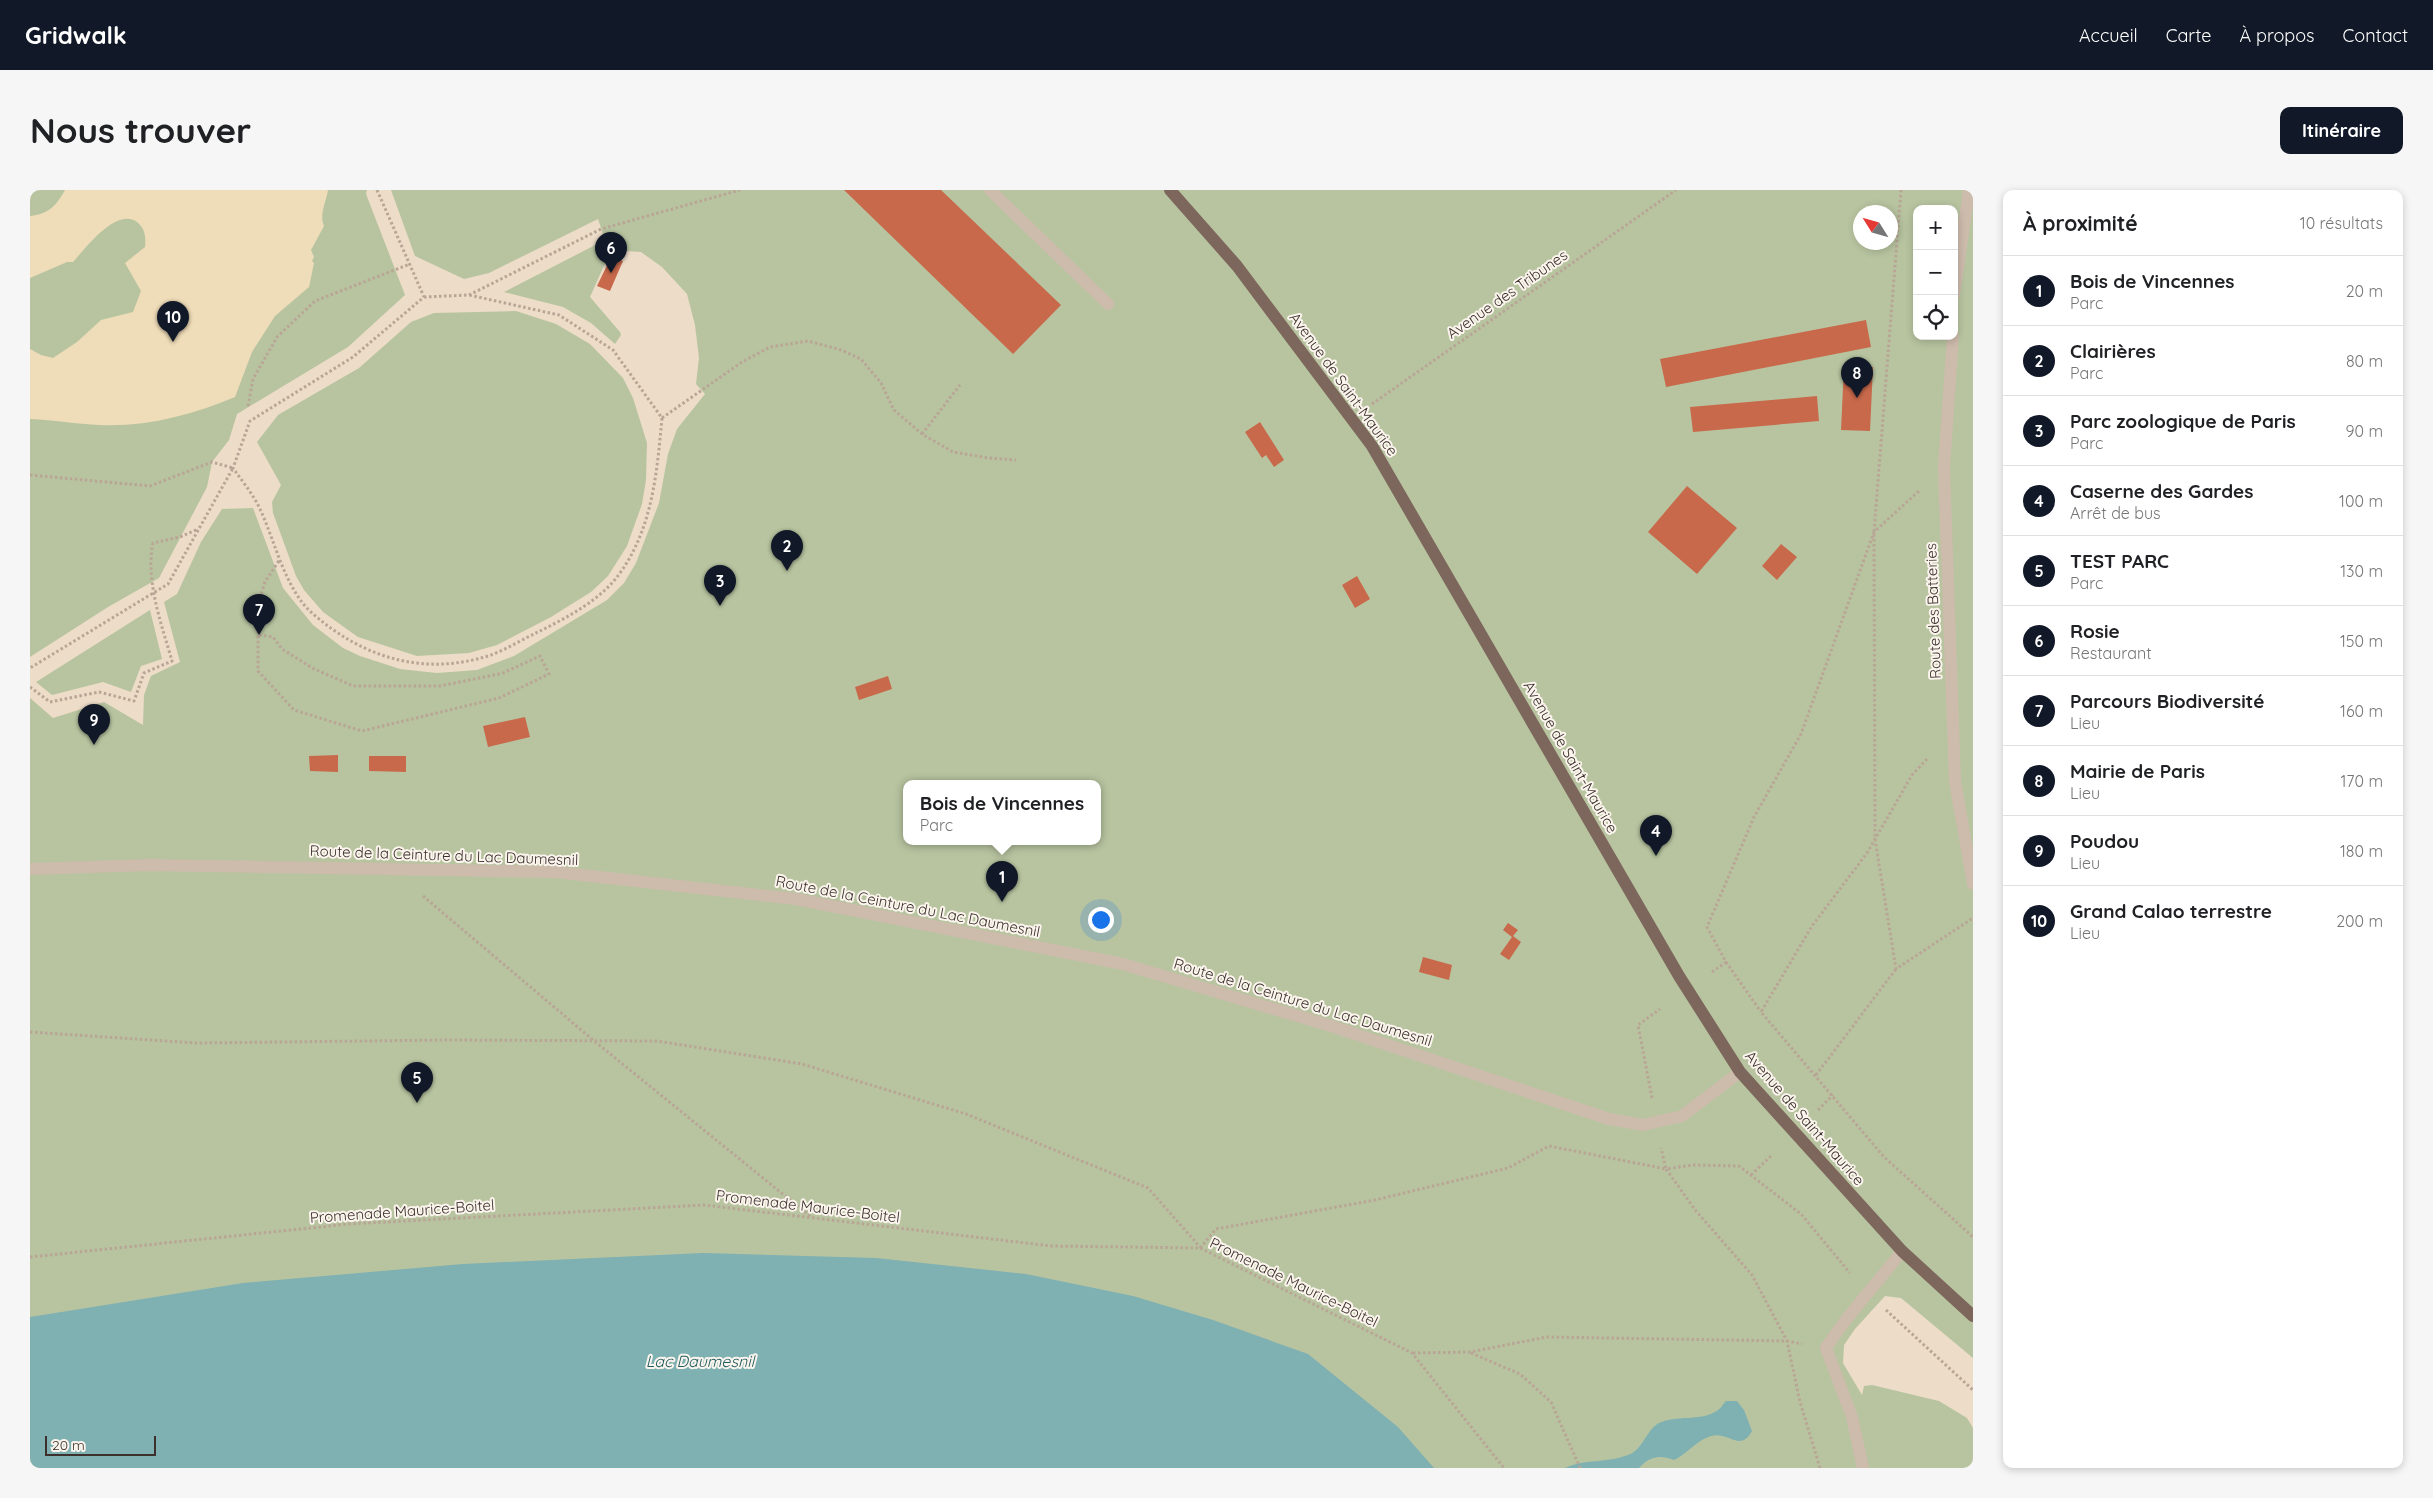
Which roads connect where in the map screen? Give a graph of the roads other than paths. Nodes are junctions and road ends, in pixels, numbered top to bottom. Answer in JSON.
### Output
{"nodes":[{"id":1,"x":990,"y":190,"type":"edge"},
{"id":2,"x":1170,"y":190,"type":"edge"},
{"id":3,"x":1969,"y":190,"type":"edge"},
{"id":4,"x":1958,"y":267,"type":"edge"},
{"id":5,"x":1108,"y":304,"type":"dead end"},
{"id":6,"x":1953,"y":340,"type":"edge"},
{"id":7,"x":30,"y":869,"type":"edge"},
{"id":8,"x":1973,"y":884,"type":"edge"},
{"id":9,"x":1740,"y":1072,"type":"junction"},
{"id":10,"x":1902,"y":1251,"type":"junction"},
{"id":11,"x":1973,"y":1316,"type":"edge"},
{"id":12,"x":1863,"y":1468,"type":"edge"}],
"edges":[{"from":1,"to":5,"type":"street"},
{"from":2,"to":9,"type":"main road","name":"Avenue de Saint-Maurice"},
{"from":3,"to":4,"type":"street"},
{"from":6,"to":8,"type":"street","name":"Route des Batteries"},
{"from":7,"to":9,"type":"street","name":"Route de la Ceinture du Lac Daumesnil"},
{"from":9,"to":10,"type":"main road","name":"Avenue de Saint-Maurice"},
{"from":10,"to":11,"type":"main road","name":"Avenue de Saint-Maurice"},
{"from":10,"to":12,"type":"street"}]}
